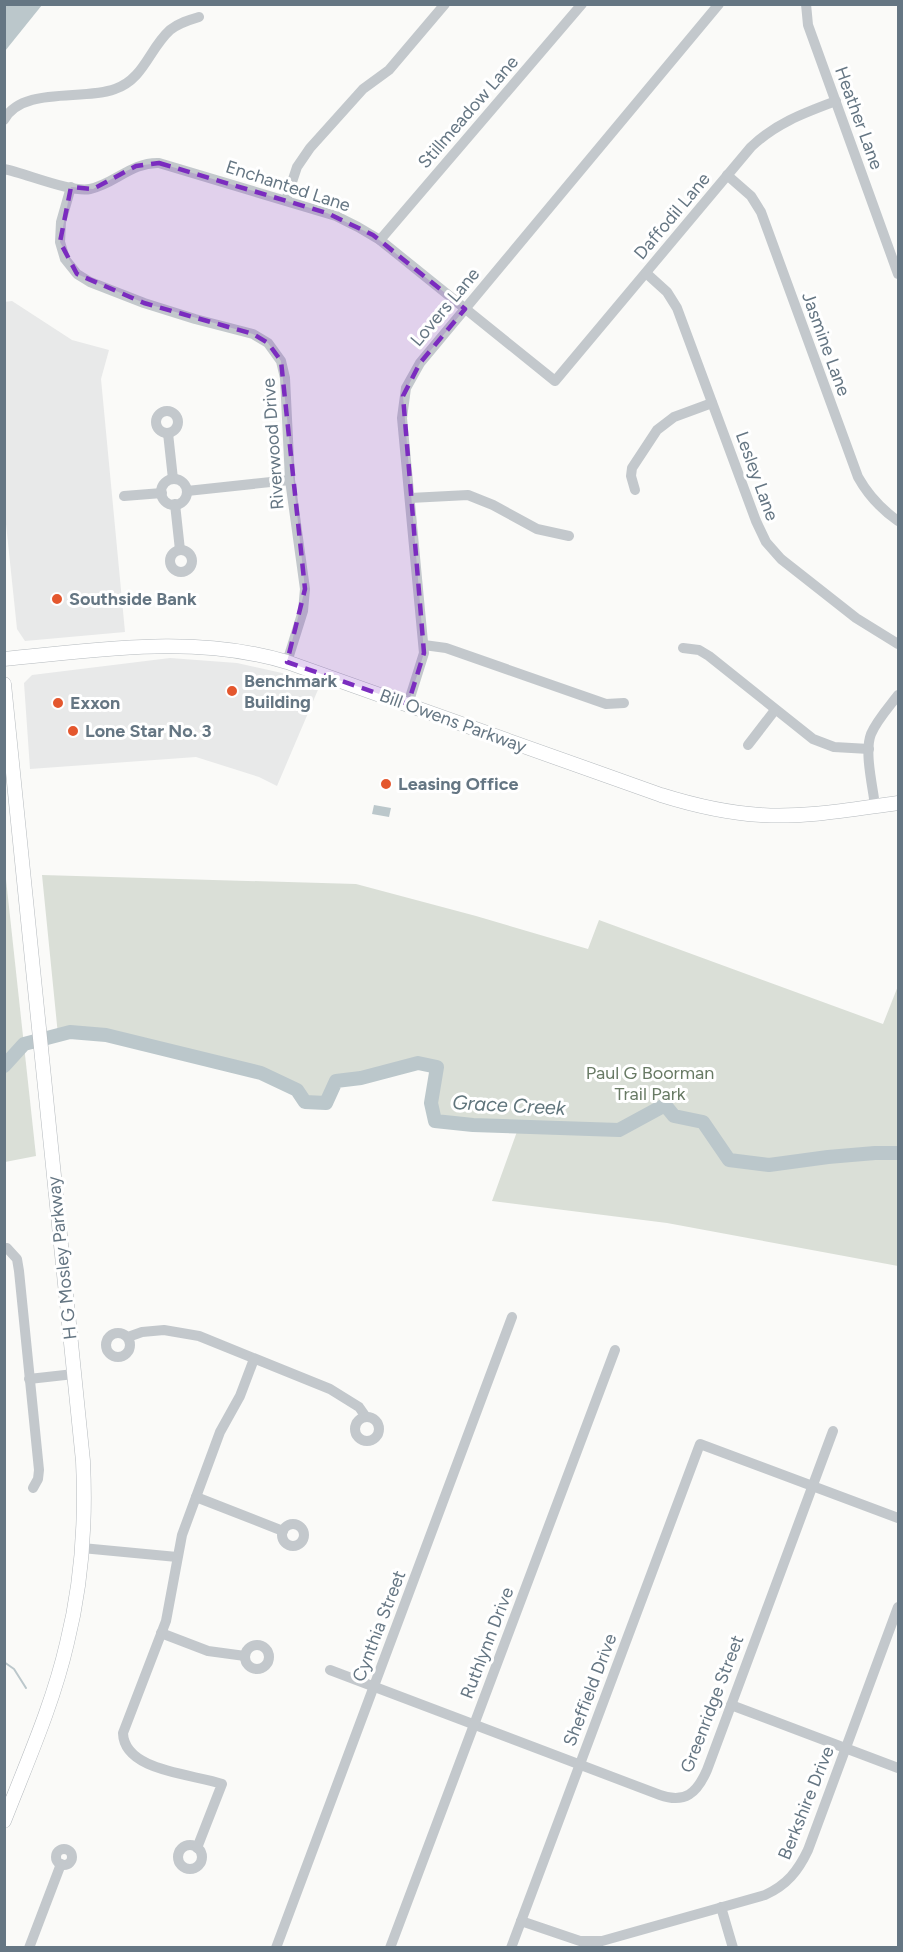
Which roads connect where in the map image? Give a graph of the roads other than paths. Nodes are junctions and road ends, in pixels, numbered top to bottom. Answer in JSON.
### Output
{"nodes":[{"id":1,"x":445,"y":4,"type":"edge"},
{"id":2,"x":582,"y":4,"type":"edge"},
{"id":3,"x":719,"y":4,"type":"edge"},
{"id":4,"x":806,"y":4,"type":"edge"},
{"id":5,"x":199,"y":17,"type":"dead end"},
{"id":6,"x":836,"y":101,"type":"junction"},
{"id":7,"x":4,"y":120,"type":"edge"},
{"id":8,"x":4,"y":169,"type":"edge"},
{"id":9,"x":727,"y":175,"type":"junction"},
{"id":10,"x":71,"y":187,"type":"junction"},
{"id":11,"x":286,"y":200,"type":"junction"},
{"id":12,"x":380,"y":240,"type":"junction"},
{"id":13,"x":646,"y":273,"type":"junction"},
{"id":14,"x":898,"y":274,"type":"edge"},
{"id":15,"x":465,"y":309,"type":"junction"},
{"id":16,"x":555,"y":381,"type":"joint"},
{"id":17,"x":712,"y":403,"type":"junction"},
{"id":18,"x":168,"y":433,"type":"dead end"},
{"id":19,"x":172,"y":479,"type":"junction"},
{"id":20,"x":290,"y":480,"type":"junction"},
{"id":21,"x":187,"y":490,"type":"junction"},
{"id":22,"x":635,"y":490,"type":"dead end"},
{"id":23,"x":162,"y":493,"type":"junction"},
{"id":24,"x":124,"y":496,"type":"dead end"},
{"id":25,"x":410,"y":498,"type":"junction"},
{"id":26,"x":175,"y":504,"type":"junction"},
{"id":27,"x":898,"y":521,"type":"edge"},
{"id":28,"x":570,"y":536,"type":"dead end"},
{"id":29,"x":180,"y":550,"type":"dead end"},
{"id":30,"x":898,"y":644,"type":"edge"},
{"id":31,"x":424,"y":645,"type":"junction"},
{"id":32,"x":684,"y":648,"type":"dead end"},
{"id":33,"x":4,"y":659,"type":"edge"},
{"id":34,"x":287,"y":662,"type":"junction"},
{"id":35,"x":4,"y":684,"type":"edge"},
{"id":36,"x":898,"y":695,"type":"edge"},
{"id":37,"x":624,"y":703,"type":"dead end"},
{"id":38,"x":408,"y":704,"type":"junction"},
{"id":39,"x":775,"y":710,"type":"junction"},
{"id":40,"x":748,"y":745,"type":"dead end"},
{"id":41,"x":869,"y":749,"type":"junction"},
{"id":42,"x":898,"y":803,"type":"edge"},
{"id":43,"x":875,"y":806,"type":"junction"},
{"id":44,"x":7,"y":1248,"type":"dead end"},
{"id":45,"x":512,"y":1317,"type":"dead end"},
{"id":46,"x":128,"y":1337,"type":"dead end"},
{"id":47,"x":615,"y":1350,"type":"dead end"},
{"id":48,"x":254,"y":1359,"type":"junction"},
{"id":49,"x":74,"y":1374,"type":"junction"},
{"id":50,"x":29,"y":1379,"type":"junction"},
{"id":51,"x":366,"y":1417,"type":"dead end"},
{"id":52,"x":833,"y":1431,"type":"dead end"},
{"id":53,"x":813,"y":1486,"type":"junction"},
{"id":54,"x":33,"y":1488,"type":"dead end"},
{"id":55,"x":196,"y":1497,"type":"junction"},
{"id":56,"x":898,"y":1518,"type":"edge"},
{"id":57,"x":283,"y":1531,"type":"dead end"},
{"id":58,"x":82,"y":1548,"type":"junction"},
{"id":59,"x":177,"y":1557,"type":"junction"},
{"id":60,"x":898,"y":1607,"type":"edge"},
{"id":61,"x":161,"y":1633,"type":"junction"},
{"id":62,"x":245,"y":1656,"type":"dead end"},
{"id":63,"x":330,"y":1670,"type":"dead end"},
{"id":64,"x":374,"y":1687,"type":"junction"},
{"id":65,"x":730,"y":1705,"type":"junction"},
{"id":66,"x":474,"y":1725,"type":"junction"},
{"id":67,"x":846,"y":1748,"type":"junction"},
{"id":68,"x":579,"y":1765,"type":"junction"},
{"id":69,"x":898,"y":1768,"type":"edge"},
{"id":70,"x":4,"y":1821,"type":"edge"},
{"id":71,"x":197,"y":1848,"type":"dead end"},
{"id":72,"x":61,"y":1864,"type":"dead end"},
{"id":73,"x":721,"y":1907,"type":"junction"},
{"id":74,"x":521,"y":1921,"type":"junction"},
{"id":75,"x":31,"y":1947,"type":"edge"},
{"id":76,"x":276,"y":1947,"type":"edge"},
{"id":77,"x":390,"y":1947,"type":"edge"},
{"id":78,"x":511,"y":1947,"type":"edge"},
{"id":79,"x":733,"y":1947,"type":"edge"}],
"edges":[{"from":1,"to":11,"type":"street"},
{"from":2,"to":12,"type":"street","name":"Stillmeadow Lane"},
{"from":3,"to":15,"type":"street","name":"Lovers Lane"},
{"from":4,"to":6,"type":"street","name":"Heather Lane"},
{"from":5,"to":7,"type":"street"},
{"from":6,"to":9,"type":"street","name":"Daffodil Lane"},
{"from":6,"to":14,"type":"street","name":"Heather Lane"},
{"from":8,"to":10,"type":"street","name":"Enchanted Lane"},
{"from":9,"to":13,"type":"street","name":"Daffodil Lane"},
{"from":9,"to":27,"type":"street","name":"Jasmine Lane"},
{"from":10,"to":11,"type":"street","name":"Enchanted Lane"},
{"from":10,"to":20,"type":"street","name":"Riverwood Drive"},
{"from":11,"to":12,"type":"street","name":"Enchanted Lane"},
{"from":12,"to":15,"type":"street","name":"Enchanted Lane"},
{"from":13,"to":16,"type":"street","name":"Daffodil Lane"},
{"from":13,"to":17,"type":"street","name":"Lesley Lane"},
{"from":15,"to":16,"type":"street","name":"Enchanted Lane"},
{"from":15,"to":25,"type":"street","name":"Lovers Lane"},
{"from":17,"to":22,"type":"street"},
{"from":17,"to":30,"type":"street","name":"Lesley Lane"},
{"from":18,"to":19,"type":"street"},
{"from":19,"to":21,"type":"street"},
{"from":19,"to":23,"type":"street"},
{"from":20,"to":21,"type":"street"},
{"from":20,"to":34,"type":"street","name":"Riverwood Drive"},
{"from":21,"to":26,"type":"street"},
{"from":23,"to":24,"type":"street"},
{"from":23,"to":26,"type":"street"},
{"from":25,"to":28,"type":"street"},
{"from":25,"to":31,"type":"street","name":"Lovers Lane"},
{"from":26,"to":29,"type":"street"},
{"from":31,"to":37,"type":"street"},
{"from":31,"to":38,"type":"street","name":"Lovers Lane"},
{"from":32,"to":39,"type":"street"},
{"from":33,"to":34,"type":"main road","name":"Bill Owens Parkway"},
{"from":34,"to":38,"type":"main road","name":"Bill Owens Parkway"},
{"from":35,"to":49,"type":"main road","name":"H G Mosley Parkway"},
{"from":36,"to":41,"type":"street"},
{"from":38,"to":43,"type":"main road","name":"Bill Owens Parkway"},
{"from":39,"to":40,"type":"street"},
{"from":39,"to":41,"type":"street"},
{"from":41,"to":43,"type":"street"},
{"from":42,"to":43,"type":"main road","name":"Bill Owens Parkway"},
{"from":44,"to":50,"type":"street"},
{"from":45,"to":64,"type":"street","name":"Cynthia Street"},
{"from":46,"to":48,"type":"street"},
{"from":47,"to":66,"type":"street","name":"Ruthlynn Drive"},
{"from":48,"to":51,"type":"street"},
{"from":48,"to":55,"type":"street"},
{"from":49,"to":50,"type":"street"},
{"from":49,"to":58,"type":"main road","name":"H G Mosley Parkway"},
{"from":50,"to":54,"type":"street"},
{"from":52,"to":53,"type":"street","name":"Greenridge Street"},
{"from":53,"to":56,"type":"street"},
{"from":53,"to":65,"type":"street","name":"Greenridge Street"},
{"from":53,"to":68,"type":"street","name":"Sheffield Drive"},
{"from":55,"to":57,"type":"street"},
{"from":55,"to":59,"type":"street"},
{"from":58,"to":59,"type":"street"},
{"from":58,"to":70,"type":"main road","name":"H G Mosley Parkway"},
{"from":59,"to":61,"type":"street"},
{"from":60,"to":67,"type":"street","name":"Berkshire Drive"},
{"from":61,"to":62,"type":"street"},
{"from":61,"to":71,"type":"street"},
{"from":63,"to":64,"type":"street","name":"Greenridge Street"},
{"from":64,"to":66,"type":"street","name":"Greenridge Street"},
{"from":64,"to":76,"type":"street","name":"Cynthia Street"},
{"from":65,"to":67,"type":"street"},
{"from":65,"to":68,"type":"street","name":"Greenridge Street"},
{"from":66,"to":68,"type":"street","name":"Greenridge Street"},
{"from":66,"to":77,"type":"street","name":"Ruthlynn Drive"},
{"from":67,"to":69,"type":"street"},
{"from":67,"to":73,"type":"street","name":"Berkshire Drive"},
{"from":68,"to":74,"type":"street","name":"Sheffield Drive"},
{"from":72,"to":75,"type":"street"},
{"from":73,"to":74,"type":"street","name":"Berkshire Drive"},
{"from":73,"to":79,"type":"street"},
{"from":74,"to":78,"type":"street","name":"Sheffield Drive"}]}
